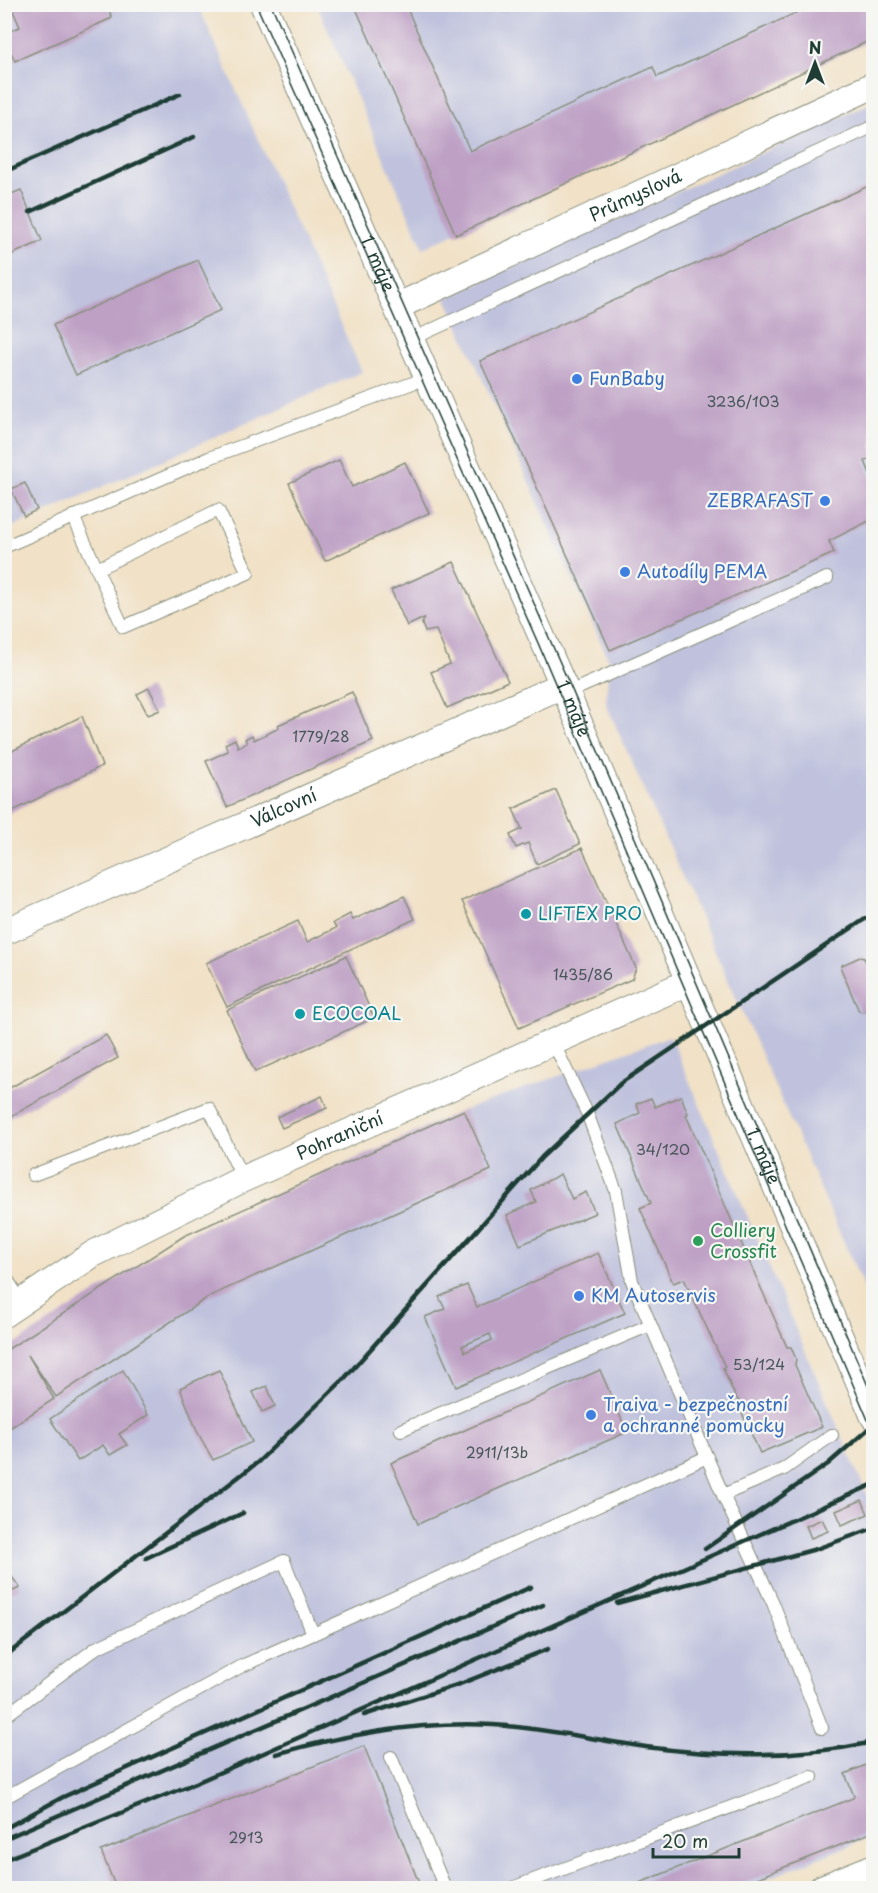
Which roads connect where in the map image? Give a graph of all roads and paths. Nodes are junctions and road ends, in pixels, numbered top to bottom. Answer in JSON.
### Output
{"nodes":[{"id":1,"x":262,"y":4,"type":"edge"},
{"id":2,"x":873,"y":85,"type":"edge"},
{"id":3,"x":873,"y":126,"type":"edge"},
{"id":4,"x":398,"y":306,"type":"junction"},
{"id":5,"x":412,"y":339,"type":"junction"},
{"id":6,"x":429,"y":377,"type":"junction"},
{"id":7,"x":73,"y":516,"type":"junction"},
{"id":8,"x":4,"y":547,"type":"edge"},
{"id":9,"x":97,"y":568,"type":"junction"},
{"id":10,"x":827,"y":578,"type":"dead end"},
{"id":11,"x":565,"y":689,"type":"junction"},
{"id":12,"x":4,"y":932,"type":"edge"},
{"id":13,"x":688,"y":982,"type":"junction"},
{"id":14,"x":553,"y":1042,"type":"junction"},
{"id":15,"x":33,"y":1175,"type":"dead end"},
{"id":16,"x":243,"y":1179,"type":"junction"},
{"id":17,"x":4,"y":1275,"type":"edge"},
{"id":18,"x":13,"y":1308,"type":"edge"},
{"id":19,"x":650,"y":1325,"type":"junction"},
{"id":20,"x":873,"y":1417,"type":"edge"},
{"id":21,"x":401,"y":1430,"type":"dead end"},
{"id":22,"x":832,"y":1435,"type":"dead end"},
{"id":23,"x":707,"y":1457,"type":"junction"},
{"id":24,"x":723,"y":1495,"type":"junction"},
{"id":25,"x":313,"y":1634,"type":"junction"},
{"id":26,"x":4,"y":1717,"type":"edge"},
{"id":27,"x":822,"y":1728,"type":"dead end"},
{"id":28,"x":391,"y":1757,"type":"dead end"},
{"id":29,"x":812,"y":1777,"type":"dead end"},
{"id":30,"x":4,"y":1798,"type":"edge"},
{"id":31,"x":873,"y":1867,"type":"edge"},
{"id":32,"x":445,"y":1888,"type":"edge"},
{"id":33,"x":512,"y":1888,"type":"edge"},
{"id":34,"x":822,"y":1888,"type":"edge"}],
"edges":[{"from":1,"to":4,"type":"street","name":"1. máje"},
{"from":2,"to":4,"type":"street","name":"Průmyslová"},
{"from":3,"to":5,"type":"lane"},
{"from":4,"to":5,"type":"street","name":"1. máje"},
{"from":5,"to":6,"type":"street","name":"1. máje"},
{"from":6,"to":7,"type":"lane"},
{"from":6,"to":11,"type":"street","name":"1. máje"},
{"from":7,"to":8,"type":"lane"},
{"from":7,"to":9,"type":"lane"},
{"from":9,"to":9,"type":"lane"},
{"from":10,"to":11,"type":"lane"},
{"from":11,"to":12,"type":"street","name":"Válcovní"},
{"from":11,"to":13,"type":"street","name":"1. máje"},
{"from":13,"to":14,"type":"street","name":"Pohraniční"},
{"from":13,"to":20,"type":"street","name":"1. máje"},
{"from":14,"to":16,"type":"street","name":"Pohraniční"},
{"from":14,"to":19,"type":"lane"},
{"from":15,"to":16,"type":"lane"},
{"from":16,"to":18,"type":"street","name":"Pohraniční"},
{"from":17,"to":18,"type":"lane"},
{"from":19,"to":21,"type":"lane"},
{"from":19,"to":23,"type":"lane"},
{"from":22,"to":24,"type":"lane"},
{"from":23,"to":24,"type":"lane"},
{"from":23,"to":25,"type":"lane"},
{"from":24,"to":27,"type":"lane"},
{"from":25,"to":26,"type":"lane"},
{"from":25,"to":30,"type":"lane"},
{"from":28,"to":32,"type":"lane"},
{"from":29,"to":33,"type":"lane"},
{"from":31,"to":34,"type":"street"}]}
